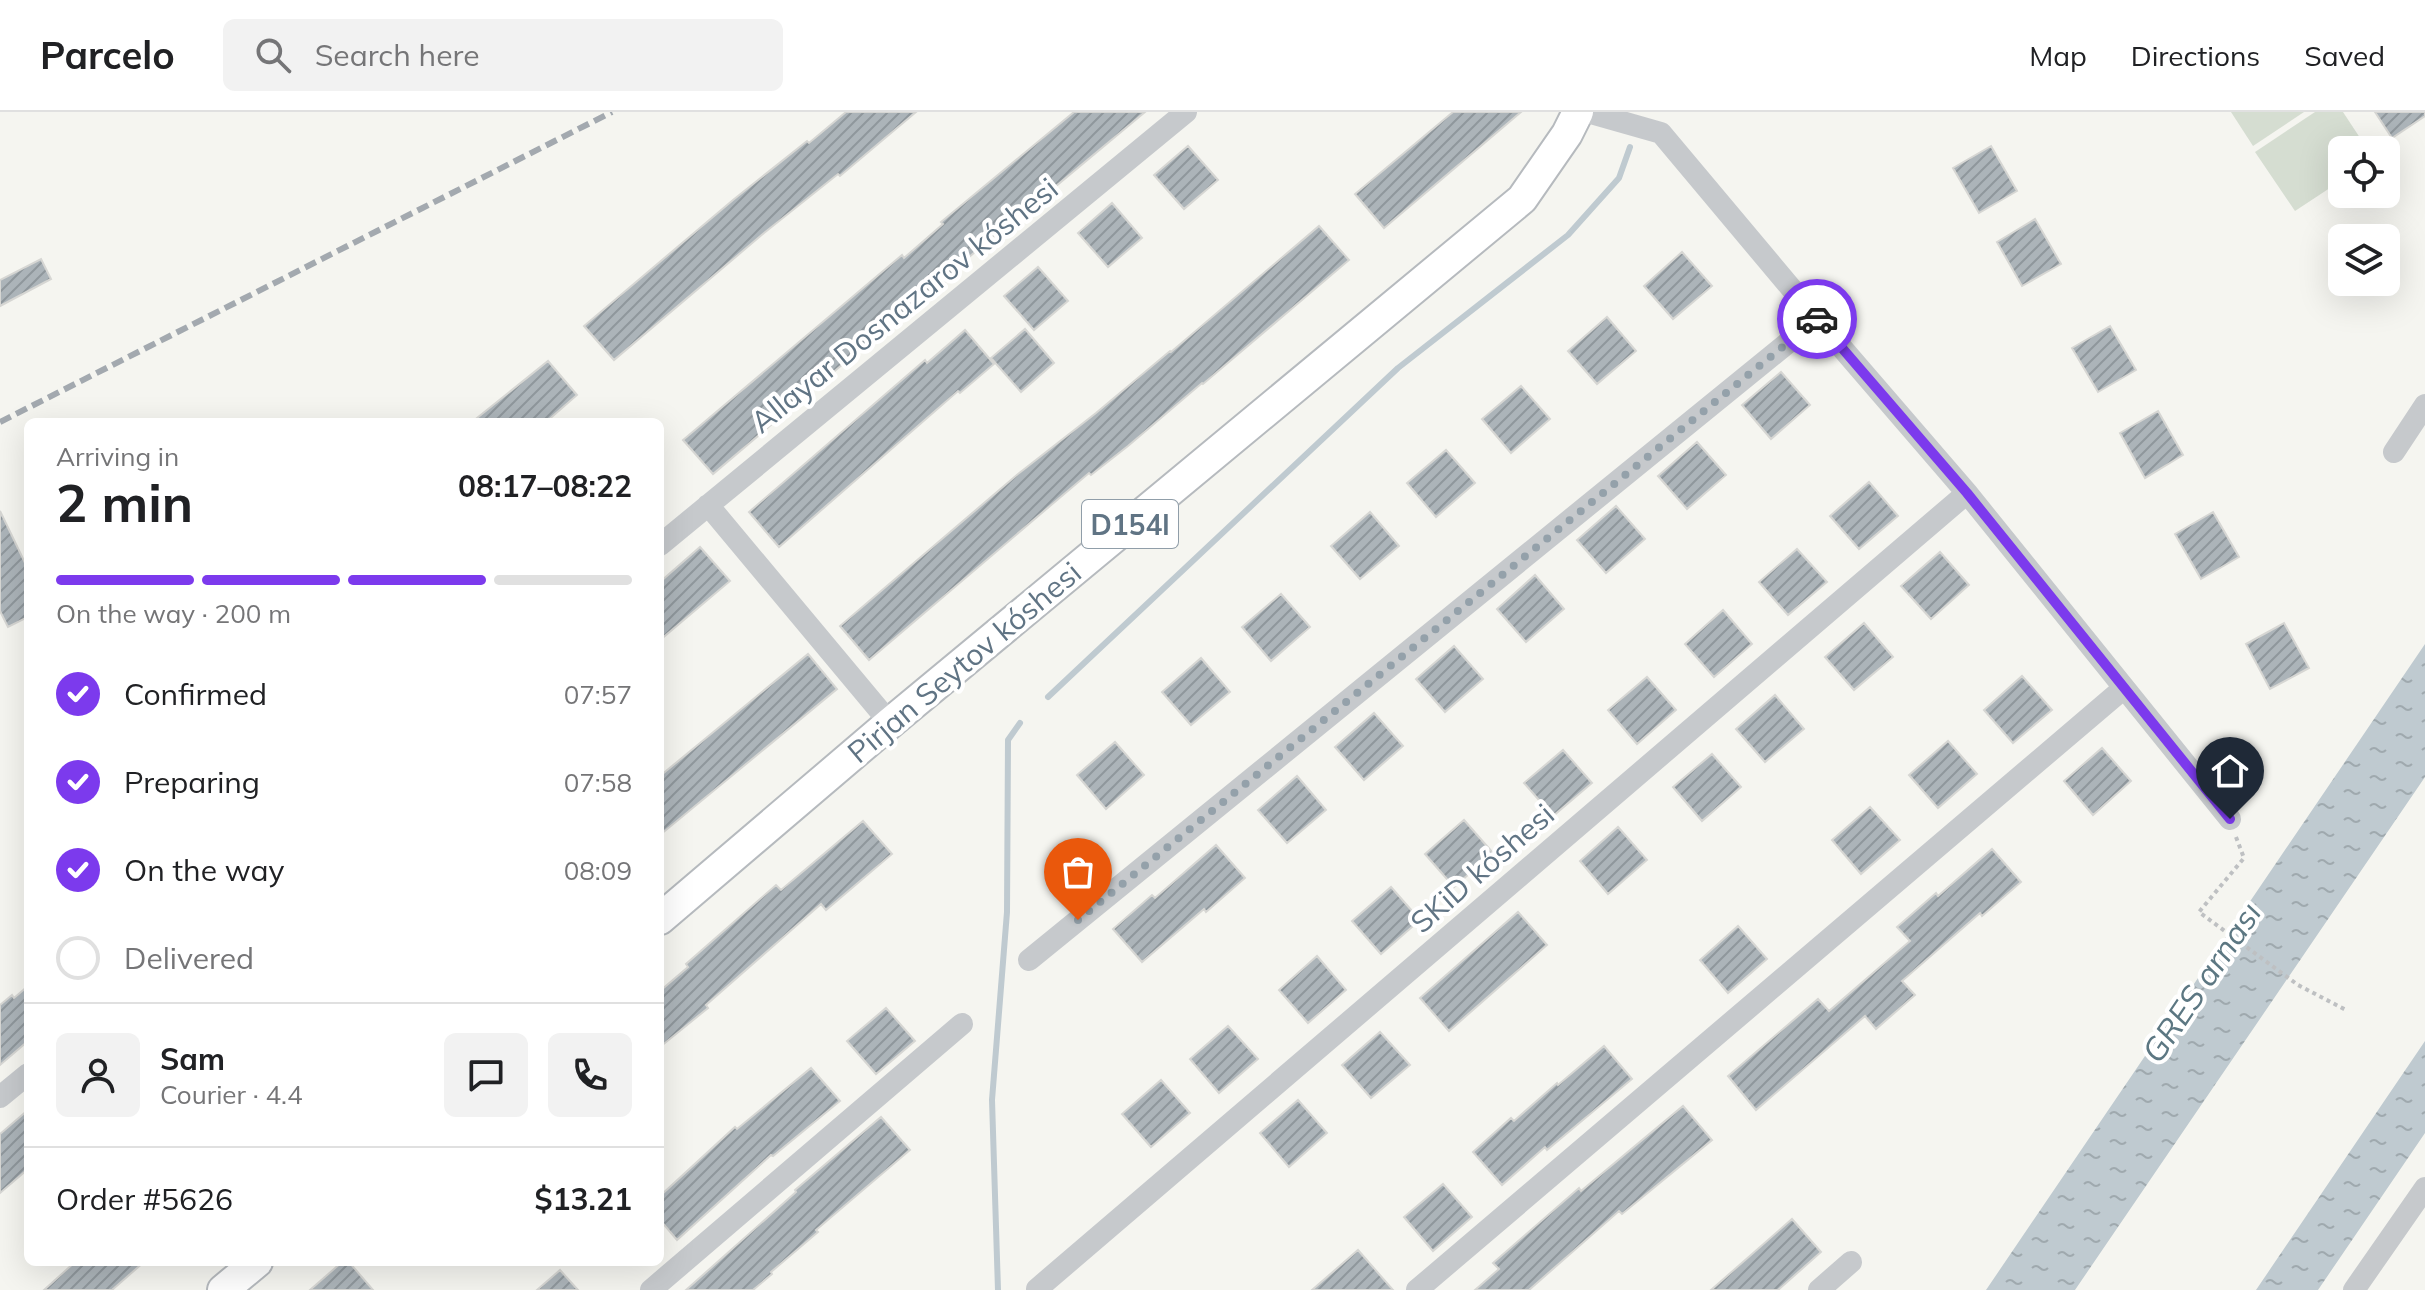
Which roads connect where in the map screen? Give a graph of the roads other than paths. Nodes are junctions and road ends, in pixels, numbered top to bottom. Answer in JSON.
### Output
{"nodes":[{"id":1,"x":1186,"y":112,"type":"edge"},
{"id":2,"x":1578,"y":112,"type":"edge"},
{"id":3,"x":1587,"y":112,"type":"edge"},
{"id":4,"x":1817,"y":319,"type":"junction"},
{"id":5,"x":2425,"y":405,"type":"edge"},
{"id":6,"x":2394,"y":452,"type":"dead end"},
{"id":7,"x":1967,"y":493,"type":"junction"},
{"id":8,"x":708,"y":505,"type":"junction"},
{"id":9,"x":664,"y":542,"type":"edge"},
{"id":10,"x":2124,"y":688,"type":"junction"},
{"id":11,"x":890,"y":723,"type":"junction"},
{"id":12,"x":2230,"y":819,"type":"road end"},
{"id":13,"x":664,"y":916,"type":"edge"},
{"id":14,"x":1029,"y":960,"type":"dead end"},
{"id":15,"x":962,"y":1024,"type":"dead end"},
{"id":16,"x":24,"y":1077,"type":"edge"},
{"id":17,"x":0,"y":1097,"type":"edge"},
{"id":18,"x":2425,"y":1188,"type":"edge"},
{"id":19,"x":1851,"y":1262,"type":"dead end"},
{"id":20,"x":1037,"y":1289,"type":"edge"},
{"id":21,"x":651,"y":1290,"type":"edge"},
{"id":22,"x":1417,"y":1290,"type":"edge"},
{"id":23,"x":1819,"y":1290,"type":"edge"},
{"id":24,"x":2354,"y":1290,"type":"edge"}],
"edges":[{"from":1,"to":8,"type":"street","name":"Allayar Dosnazarov kóshesi"},
{"from":2,"to":11,"type":"main road","name":"Pirjan Seytov kóshesi","number":"D154l"},
{"from":3,"to":4,"type":"street"},
{"from":4,"to":7,"type":"street"},
{"from":4,"to":14,"type":"street"},
{"from":5,"to":6,"type":"street"},
{"from":7,"to":10,"type":"street"},
{"from":7,"to":20,"type":"street","name":"SKiD kóshesi"},
{"from":8,"to":9,"type":"street","name":"Allayar Dosnazarov kóshesi"},
{"from":8,"to":11,"type":"street"},
{"from":10,"to":12,"type":"street"},
{"from":10,"to":22,"type":"street"},
{"from":11,"to":13,"type":"main road","name":"Pirjan Seytov kóshesi","number":"D154l"},
{"from":15,"to":21,"type":"street"},
{"from":16,"to":17,"type":"street"},
{"from":18,"to":24,"type":"street"},
{"from":19,"to":23,"type":"street"}]}
